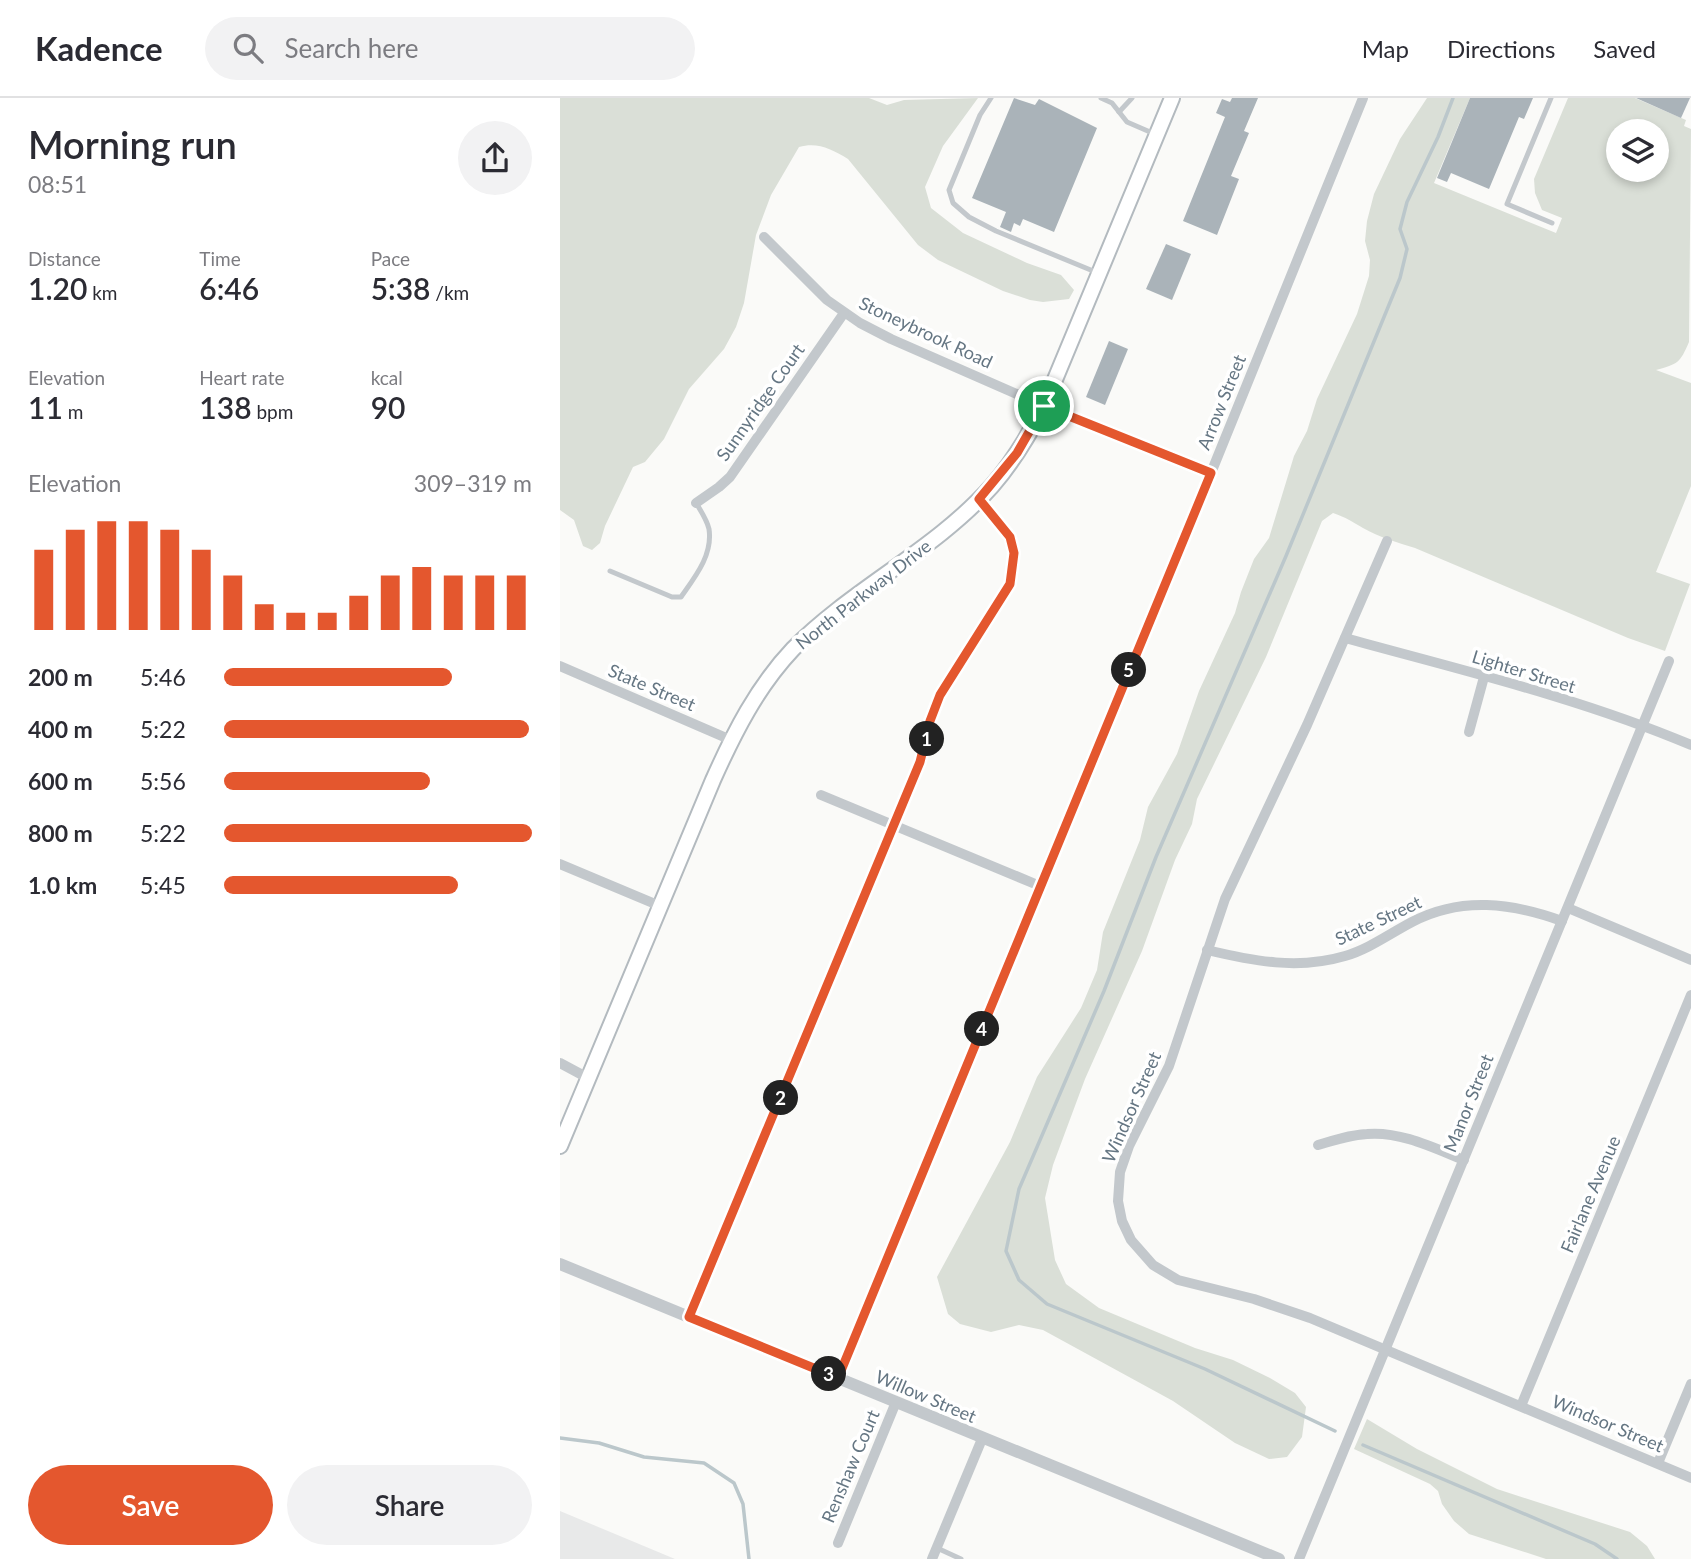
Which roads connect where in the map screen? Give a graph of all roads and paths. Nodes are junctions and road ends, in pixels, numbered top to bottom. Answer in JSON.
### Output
{"nodes":[{"id":1,"x":991,"y":98,"type":"edge"},
{"id":2,"x":1101,"y":98,"type":"edge"},
{"id":3,"x":1132,"y":98,"type":"edge"},
{"id":4,"x":1172,"y":98,"type":"edge"},
{"id":5,"x":1363,"y":98,"type":"edge"},
{"id":6,"x":1551,"y":98,"type":"edge"},
{"id":7,"x":1119,"y":112,"type":"junction"},
{"id":8,"x":1157,"y":135,"type":"junction"},
{"id":9,"x":1552,"y":223,"type":"dead end"},
{"id":10,"x":764,"y":237,"type":"dead end"},
{"id":11,"x":1100,"y":274,"type":"junction"},
{"id":12,"x":844,"y":313,"type":"junction"},
{"id":13,"x":1044,"y":406,"type":"junction"},
{"id":14,"x":1211,"y":473,"type":"junction"},
{"id":15,"x":979,"y":499,"type":"junction"},
{"id":16,"x":696,"y":503,"type":"joint"},
{"id":17,"x":1387,"y":541,"type":"dead end"},
{"id":18,"x":610,"y":571,"type":"dead end"},
{"id":19,"x":1345,"y":638,"type":"junction"},
{"id":20,"x":1669,"y":661,"type":"dead end"},
{"id":21,"x":560,"y":666,"type":"edge"},
{"id":22,"x":1484,"y":677,"type":"junction"},
{"id":23,"x":1643,"y":725,"type":"junction"},
{"id":24,"x":1469,"y":732,"type":"dead end"},
{"id":25,"x":731,"y":740,"type":"junction"},
{"id":26,"x":1691,"y":745,"type":"edge"},
{"id":27,"x":821,"y":794,"type":"dead end"},
{"id":28,"x":894,"y":826,"type":"junction"},
{"id":29,"x":560,"y":864,"type":"edge"},
{"id":30,"x":1040,"y":886,"type":"junction"},
{"id":31,"x":660,"y":906,"type":"junction"},
{"id":32,"x":1568,"y":908,"type":"junction"},
{"id":33,"x":1562,"y":921,"type":"junction"},
{"id":34,"x":1207,"y":950,"type":"junction"},
{"id":35,"x":1691,"y":960,"type":"edge"},
{"id":36,"x":1691,"y":995,"type":"edge"},
{"id":37,"x":560,"y":1063,"type":"edge"},
{"id":38,"x":589,"y":1078,"type":"junction"},
{"id":39,"x":1318,"y":1145,"type":"dead end"},
{"id":40,"x":560,"y":1146,"type":"edge"},
{"id":41,"x":1464,"y":1160,"type":"junction"},
{"id":42,"x":560,"y":1264,"type":"edge"},
{"id":43,"x":689,"y":1317,"type":"junction"},
{"id":44,"x":1386,"y":1350,"type":"junction"},
{"id":45,"x":838,"y":1378,"type":"junction"},
{"id":46,"x":1691,"y":1384,"type":"edge"},
{"id":47,"x":896,"y":1402,"type":"junction"},
{"id":48,"x":1521,"y":1406,"type":"junction"},
{"id":49,"x":982,"y":1439,"type":"junction"},
{"id":50,"x":1658,"y":1464,"type":"junction"},
{"id":51,"x":1691,"y":1478,"type":"edge"},
{"id":52,"x":838,"y":1543,"type":"dead end"},
{"id":53,"x":935,"y":1554,"type":"edge"},
{"id":54,"x":961,"y":1559,"type":"edge"},
{"id":55,"x":1279,"y":1559,"type":"edge"},
{"id":56,"x":1299,"y":1559,"type":"edge"}],
"edges":[{"from":1,"to":11,"type":"lane"},
{"from":2,"to":7,"type":"lane"},
{"from":3,"to":7,"type":"lane"},
{"from":4,"to":8,"type":"main road","name":"North Parkway Drive"},
{"from":5,"to":14,"type":"street","name":"Arrow Street"},
{"from":6,"to":9,"type":"lane"},
{"from":7,"to":8,"type":"lane"},
{"from":8,"to":11,"type":"main road","name":"North Parkway Drive"},
{"from":10,"to":12,"type":"street","name":"Stoneybrook Road"},
{"from":11,"to":13,"type":"main road","name":"North Parkway Drive"},
{"from":12,"to":13,"type":"street","name":"Stoneybrook Road"},
{"from":12,"to":16,"type":"street","name":"Sunnyridge Court"},
{"from":13,"to":14,"type":"street","name":"Stoneybrook Road"},
{"from":13,"to":15,"type":"main road","name":"North Parkway Drive"},
{"from":14,"to":30,"type":"street","name":"Arrow Street"},
{"from":15,"to":25,"type":"main road","name":"North Parkway Drive"},
{"from":15,"to":28,"type":"street"},
{"from":16,"to":18,"type":"lane"},
{"from":17,"to":19,"type":"street","name":"Windsor Street"},
{"from":19,"to":22,"type":"street","name":"Lighter Street"},
{"from":19,"to":34,"type":"street","name":"Windsor Street"},
{"from":20,"to":23,"type":"street","name":"Manor Street"},
{"from":21,"to":25,"type":"street","name":"State Street"},
{"from":22,"to":23,"type":"street","name":"Lighter Street"},
{"from":22,"to":24,"type":"street"},
{"from":23,"to":26,"type":"street","name":"Lighter Street"},
{"from":23,"to":32,"type":"street","name":"Manor Street"},
{"from":25,"to":31,"type":"main road","name":"North Parkway Drive"},
{"from":27,"to":28,"type":"street"},
{"from":28,"to":30,"type":"street"},
{"from":28,"to":43,"type":"street"},
{"from":29,"to":31,"type":"street"},
{"from":30,"to":45,"type":"street","name":"Arrow Street"},
{"from":31,"to":38,"type":"main road","name":"North Parkway Drive"},
{"from":32,"to":33,"type":"street","name":"Manor Street"},
{"from":32,"to":35,"type":"street"},
{"from":33,"to":34,"type":"street","name":"State Street"},
{"from":33,"to":41,"type":"street","name":"Manor Street"},
{"from":34,"to":44,"type":"street","name":"Windsor Street"},
{"from":36,"to":48,"type":"street","name":"Fairlane Avenue"},
{"from":37,"to":38,"type":"street"},
{"from":38,"to":40,"type":"main road","name":"North Parkway Drive"},
{"from":39,"to":41,"type":"street"},
{"from":41,"to":44,"type":"street","name":"Manor Street"},
{"from":42,"to":43,"type":"street","name":"Willow Street"},
{"from":43,"to":45,"type":"street","name":"Willow Street"},
{"from":44,"to":48,"type":"street","name":"Windsor Street"},
{"from":44,"to":56,"type":"street","name":"Manor Street"},
{"from":45,"to":47,"type":"street","name":"Willow Street"},
{"from":46,"to":50,"type":"street"},
{"from":47,"to":49,"type":"street","name":"Willow Street"},
{"from":47,"to":52,"type":"street","name":"Renshaw Court"},
{"from":48,"to":50,"type":"street","name":"Windsor Street"},
{"from":49,"to":53,"type":"street"},
{"from":49,"to":55,"type":"street","name":"Willow Street"},
{"from":50,"to":51,"type":"street","name":"Windsor Street"},
{"from":53,"to":54,"type":"lane"}]}
